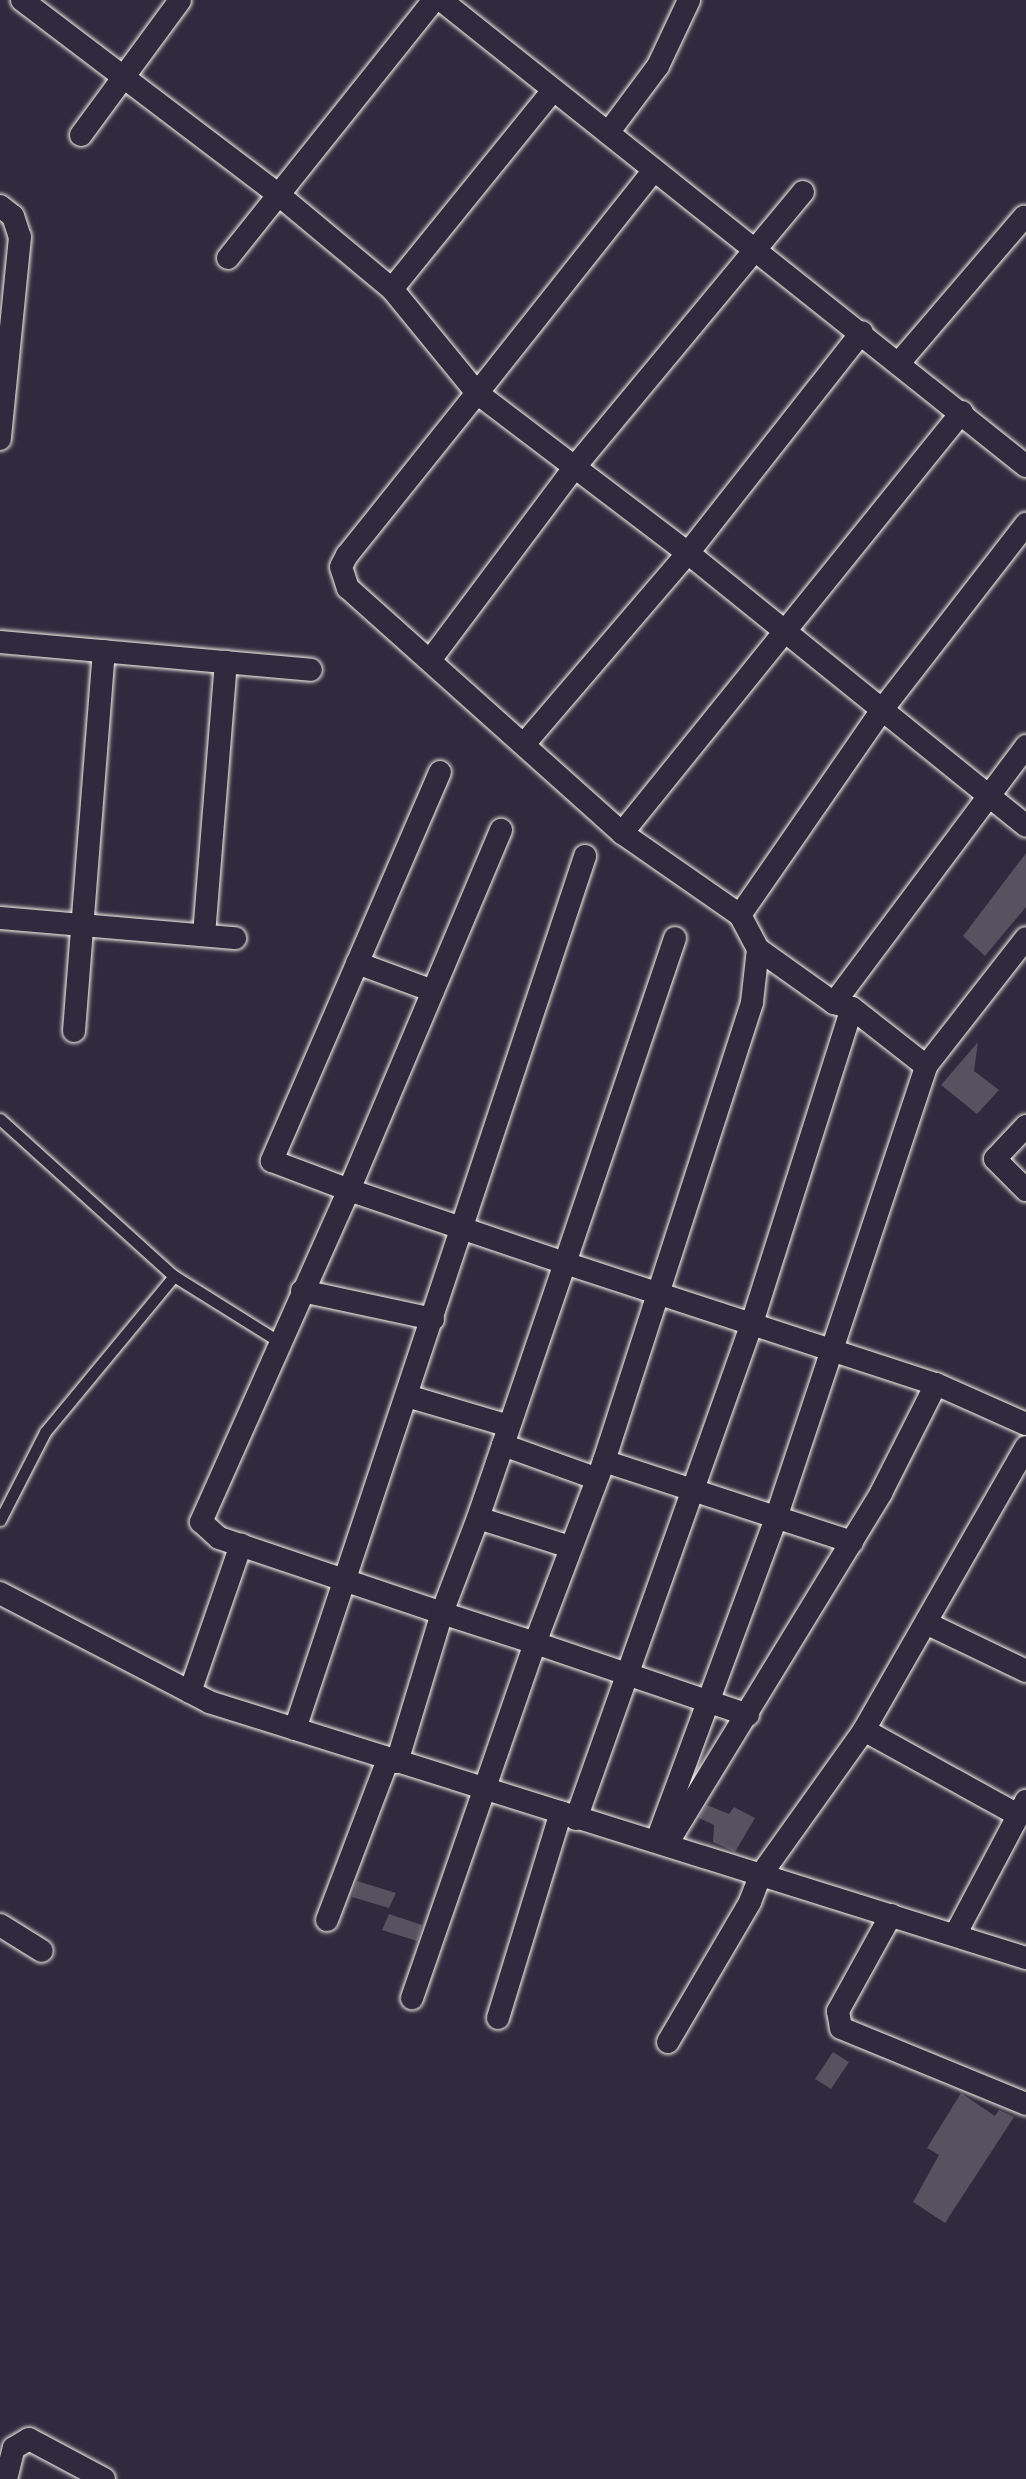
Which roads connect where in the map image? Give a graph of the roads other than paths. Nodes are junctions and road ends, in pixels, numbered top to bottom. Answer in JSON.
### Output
{"nodes":[{"id":1,"x":22,"y":0,"type":"edge"},
{"id":2,"x":180,"y":0,"type":"edge"},
{"id":3,"x":434,"y":0,"type":"edge"},
{"id":4,"x":441,"y":0,"type":"edge"},
{"id":5,"x":689,"y":0,"type":"edge"},
{"id":6,"x":121,"y":80,"type":"junction"},
{"id":7,"x":553,"y":90,"type":"junction"},
{"id":8,"x":608,"y":133,"type":"junction"},
{"id":9,"x":81,"y":135,"type":"dead end"},
{"id":10,"x":654,"y":170,"type":"junction"},
{"id":11,"x":803,"y":192,"type":"dead end"},
{"id":12,"x":279,"y":195,"type":"junction"},
{"id":13,"x":0,"y":206,"type":"edge"},
{"id":14,"x":1024,"y":217,"type":"dead end"},
{"id":15,"x":754,"y":250,"type":"junction"},
{"id":16,"x":228,"y":258,"type":"dead end"},
{"id":17,"x":392,"y":289,"type":"junction"},
{"id":18,"x":862,"y":332,"type":"junction"},
{"id":19,"x":898,"y":364,"type":"junction"},
{"id":20,"x":477,"y":393,"type":"junction"},
{"id":21,"x":962,"y":412,"type":"junction"},
{"id":22,"x":0,"y":439,"type":"edge"},
{"id":23,"x":1026,"y":466,"type":"edge"},
{"id":24,"x":573,"y":469,"type":"junction"},
{"id":25,"x":1026,"y":524,"type":"edge"},
{"id":26,"x":688,"y":553,"type":"junction"},
{"id":27,"x":780,"y":632,"type":"junction"},
{"id":28,"x":0,"y":642,"type":"edge"},
{"id":29,"x":104,"y":651,"type":"junction"},
{"id":30,"x":431,"y":659,"type":"junction"},
{"id":31,"x":226,"y":662,"type":"junction"},
{"id":32,"x":311,"y":670,"type":"dead end"},
{"id":33,"x":881,"y":711,"type":"junction"},
{"id":34,"x":525,"y":743,"type":"junction"},
{"id":35,"x":1026,"y":746,"type":"edge"},
{"id":36,"x":440,"y":772,"type":"dead end"},
{"id":37,"x":989,"y":797,"type":"junction"},
{"id":38,"x":1026,"y":826,"type":"edge"},
{"id":39,"x":501,"y":830,"type":"dead end"},
{"id":40,"x":622,"y":833,"type":"junction"},
{"id":41,"x":585,"y":856,"type":"dead end"},
{"id":42,"x":740,"y":915,"type":"junction"},
{"id":43,"x":0,"y":918,"type":"edge"},
{"id":44,"x":82,"y":925,"type":"junction"},
{"id":45,"x":204,"y":935,"type":"junction"},
{"id":46,"x":235,"y":938,"type":"dead end"},
{"id":47,"x":675,"y":938,"type":"dead end"},
{"id":48,"x":1026,"y":938,"type":"edge"},
{"id":49,"x":758,"y":949,"type":"junction"},
{"id":50,"x":357,"y":963,"type":"junction"},
{"id":51,"x":433,"y":991,"type":"junction"},
{"id":52,"x":843,"y":1006,"type":"junction"},
{"id":53,"x":74,"y":1031,"type":"dead end"},
{"id":54,"x":926,"y":1066,"type":"junction"},
{"id":55,"x":0,"y":1119,"type":"edge"},
{"id":56,"x":1026,"y":1126,"type":"edge"},
{"id":57,"x":349,"y":1190,"type":"junction"},
{"id":58,"x":1026,"y":1190,"type":"edge"},
{"id":59,"x":462,"y":1230,"type":"junction"},
{"id":60,"x":565,"y":1263,"type":"junction"},
{"id":61,"x":174,"y":1276,"type":"junction"},
{"id":62,"x":302,"y":1291,"type":"junction"},
{"id":63,"x":657,"y":1292,"type":"junction"},
{"id":64,"x":433,"y":1319,"type":"junction"},
{"id":65,"x":752,"y":1323,"type":"junction"},
{"id":66,"x":278,"y":1341,"type":"junction"},
{"id":67,"x":831,"y":1349,"type":"junction"},
{"id":68,"x":936,"y":1384,"type":"junction"},
{"id":69,"x":407,"y":1396,"type":"junction"},
{"id":70,"x":1026,"y":1424,"type":"edge"},
{"id":71,"x":506,"y":1436,"type":"junction"},
{"id":72,"x":1026,"y":1447,"type":"edge"},
{"id":73,"x":599,"y":1470,"type":"junction"},
{"id":74,"x":693,"y":1492,"type":"junction"},
{"id":75,"x":0,"y":1518,"type":"edge"},
{"id":76,"x":478,"y":1518,"type":"junction"},
{"id":77,"x":776,"y":1518,"type":"junction"},
{"id":78,"x":852,"y":1542,"type":"junction"},
{"id":79,"x":241,"y":1545,"type":"junction"},
{"id":80,"x":570,"y":1547,"type":"junction"},
{"id":81,"x":345,"y":1580,"type":"junction"},
{"id":82,"x":0,"y":1593,"type":"edge"},
{"id":83,"x":442,"y":1613,"type":"junction"},
{"id":84,"x":926,"y":1623,"type":"junction"},
{"id":85,"x":535,"y":1643,"type":"junction"},
{"id":86,"x":1026,"y":1671,"type":"edge"},
{"id":87,"x":629,"y":1675,"type":"junction"},
{"id":88,"x":190,"y":1692,"type":"junction"},
{"id":89,"x":709,"y":1702,"type":"junction"},
{"id":90,"x":748,"y":1715,"type":"junction"},
{"id":91,"x":295,"y":1729,"type":"junction"},
{"id":92,"x":864,"y":1730,"type":"junction"},
{"id":93,"x":392,"y":1761,"type":"junction"},
{"id":94,"x":488,"y":1790,"type":"junction"},
{"id":95,"x":1022,"y":1808,"type":"edge"},
{"id":96,"x":569,"y":1815,"type":"junction"},
{"id":97,"x":662,"y":1842,"type":"junction"},
{"id":98,"x":760,"y":1876,"type":"junction"},
{"id":99,"x":891,"y":1915,"type":"junction"},
{"id":100,"x":327,"y":1920,"type":"dead end"},
{"id":101,"x":0,"y":1925,"type":"edge"},
{"id":102,"x":955,"y":1935,"type":"junction"},
{"id":103,"x":42,"y":1951,"type":"dead end"},
{"id":104,"x":1026,"y":1958,"type":"edge"},
{"id":105,"x":412,"y":1998,"type":"dead end"},
{"id":106,"x":498,"y":2018,"type":"dead end"},
{"id":107,"x":668,"y":2042,"type":"dead end"},
{"id":108,"x":1026,"y":2104,"type":"edge"},
{"id":109,"x":6,"y":2479,"type":"edge"},
{"id":110,"x":104,"y":2479,"type":"edge"}],
"edges":[{"from":1,"to":6,"type":"street"},
{"from":2,"to":6,"type":"street"},
{"from":3,"to":12,"type":"street"},
{"from":4,"to":7,"type":"street"},
{"from":5,"to":8,"type":"street"},
{"from":6,"to":9,"type":"street"},
{"from":6,"to":12,"type":"street"},
{"from":7,"to":8,"type":"street"},
{"from":7,"to":17,"type":"street"},
{"from":8,"to":10,"type":"street"},
{"from":10,"to":15,"type":"street"},
{"from":10,"to":20,"type":"street"},
{"from":11,"to":15,"type":"street"},
{"from":12,"to":16,"type":"street"},
{"from":12,"to":17,"type":"street"},
{"from":13,"to":22,"type":"street"},
{"from":14,"to":19,"type":"street"},
{"from":15,"to":18,"type":"street"},
{"from":15,"to":24,"type":"street"},
{"from":17,"to":20,"type":"street"},
{"from":18,"to":19,"type":"street"},
{"from":18,"to":26,"type":"street"},
{"from":19,"to":21,"type":"street"},
{"from":20,"to":24,"type":"street"},
{"from":20,"to":30,"type":"street"},
{"from":21,"to":23,"type":"street"},
{"from":21,"to":27,"type":"street"},
{"from":24,"to":26,"type":"street"},
{"from":24,"to":30,"type":"street"},
{"from":25,"to":33,"type":"street"},
{"from":26,"to":27,"type":"street"},
{"from":26,"to":34,"type":"street"},
{"from":27,"to":33,"type":"street"},
{"from":27,"to":40,"type":"street"},
{"from":28,"to":29,"type":"street"},
{"from":29,"to":31,"type":"street"},
{"from":29,"to":44,"type":"street"},
{"from":30,"to":34,"type":"street"},
{"from":31,"to":32,"type":"street"},
{"from":31,"to":45,"type":"street"},
{"from":33,"to":37,"type":"street"},
{"from":33,"to":42,"type":"street"},
{"from":34,"to":40,"type":"street"},
{"from":35,"to":37,"type":"street"},
{"from":36,"to":50,"type":"street"},
{"from":37,"to":38,"type":"street"},
{"from":37,"to":52,"type":"street"},
{"from":39,"to":51,"type":"street"},
{"from":40,"to":42,"type":"street"},
{"from":41,"to":59,"type":"street"},
{"from":42,"to":49,"type":"street"},
{"from":43,"to":44,"type":"street"},
{"from":44,"to":45,"type":"street"},
{"from":44,"to":53,"type":"street"},
{"from":45,"to":46,"type":"street"},
{"from":47,"to":60,"type":"street"},
{"from":48,"to":54,"type":"street"},
{"from":49,"to":52,"type":"street"},
{"from":49,"to":63,"type":"street"},
{"from":50,"to":51,"type":"street"},
{"from":50,"to":57,"type":"street"},
{"from":51,"to":57,"type":"street"},
{"from":52,"to":54,"type":"street"},
{"from":52,"to":65,"type":"street"},
{"from":54,"to":67,"type":"street"},
{"from":55,"to":61,"type":"lane"},
{"from":56,"to":58,"type":"street"},
{"from":57,"to":59,"type":"street"},
{"from":57,"to":62,"type":"street"},
{"from":59,"to":60,"type":"street"},
{"from":59,"to":64,"type":"street"},
{"from":60,"to":63,"type":"street"},
{"from":60,"to":71,"type":"street"},
{"from":61,"to":66,"type":"lane"},
{"from":61,"to":75,"type":"lane"},
{"from":62,"to":64,"type":"street"},
{"from":62,"to":66,"type":"street"},
{"from":63,"to":65,"type":"street"},
{"from":63,"to":73,"type":"street"},
{"from":64,"to":69,"type":"street"},
{"from":65,"to":67,"type":"street"},
{"from":65,"to":74,"type":"street"},
{"from":66,"to":79,"type":"street"},
{"from":67,"to":68,"type":"street"},
{"from":67,"to":77,"type":"street"},
{"from":68,"to":70,"type":"street"},
{"from":68,"to":78,"type":"street"},
{"from":69,"to":71,"type":"street"},
{"from":69,"to":81,"type":"street"},
{"from":71,"to":73,"type":"street"},
{"from":71,"to":76,"type":"street"},
{"from":72,"to":84,"type":"street"},
{"from":73,"to":74,"type":"street"},
{"from":73,"to":80,"type":"street"},
{"from":74,"to":77,"type":"street"},
{"from":74,"to":87,"type":"street"},
{"from":76,"to":80,"type":"street"},
{"from":76,"to":83,"type":"street"},
{"from":77,"to":78,"type":"street"},
{"from":77,"to":89,"type":"street"},
{"from":78,"to":90,"type":"street"},
{"from":79,"to":81,"type":"street"},
{"from":79,"to":88,"type":"street"},
{"from":80,"to":85,"type":"street"},
{"from":81,"to":83,"type":"street"},
{"from":81,"to":91,"type":"street"},
{"from":82,"to":88,"type":"street"},
{"from":83,"to":85,"type":"street"},
{"from":83,"to":93,"type":"street"},
{"from":84,"to":86,"type":"street"},
{"from":84,"to":92,"type":"street"},
{"from":85,"to":87,"type":"street"},
{"from":85,"to":94,"type":"street"},
{"from":87,"to":89,"type":"street"},
{"from":87,"to":96,"type":"street"},
{"from":88,"to":91,"type":"street"},
{"from":89,"to":90,"type":"street"},
{"from":89,"to":97,"type":"street"},
{"from":90,"to":97,"type":"street"},
{"from":91,"to":93,"type":"street"},
{"from":92,"to":95,"type":"street"},
{"from":92,"to":98,"type":"street"},
{"from":93,"to":94,"type":"street"},
{"from":93,"to":100,"type":"street"},
{"from":94,"to":96,"type":"street"},
{"from":94,"to":105,"type":"street"},
{"from":95,"to":102,"type":"street"},
{"from":96,"to":97,"type":"street"},
{"from":96,"to":106,"type":"street"},
{"from":97,"to":98,"type":"street"},
{"from":98,"to":99,"type":"street"},
{"from":98,"to":107,"type":"street"},
{"from":99,"to":102,"type":"street"},
{"from":99,"to":108,"type":"street"},
{"from":101,"to":103,"type":"street"},
{"from":102,"to":104,"type":"street"},
{"from":109,"to":110,"type":"street"}]}
